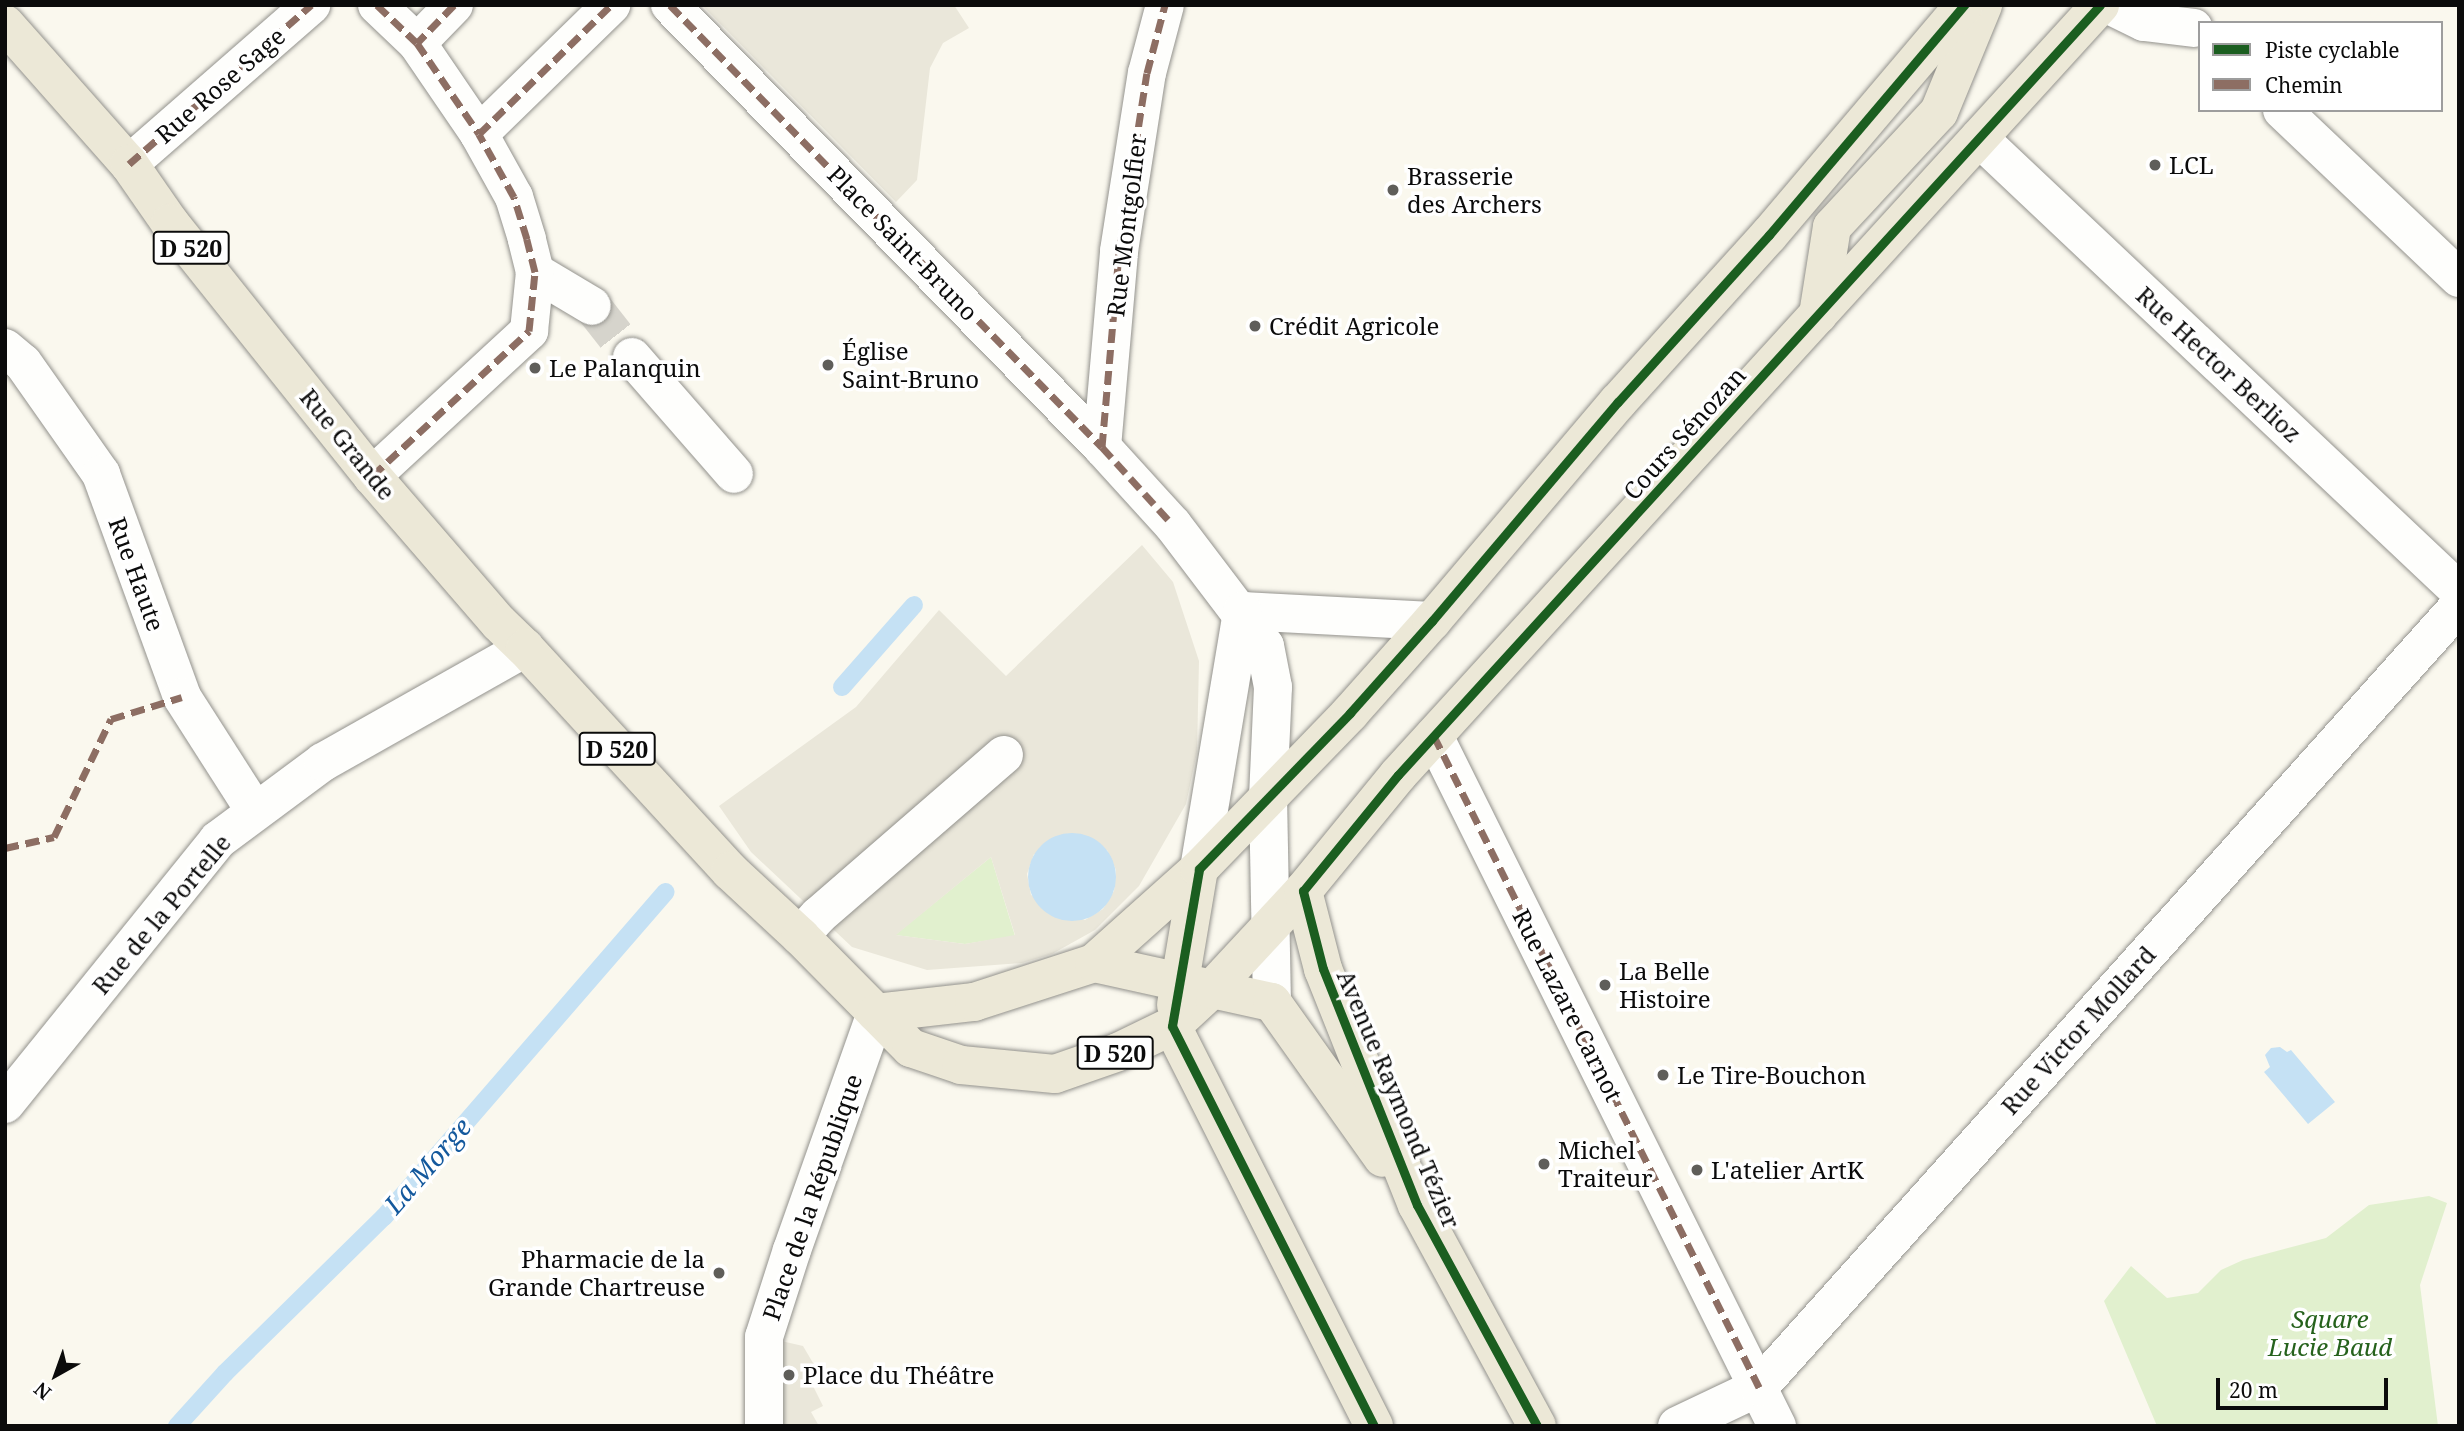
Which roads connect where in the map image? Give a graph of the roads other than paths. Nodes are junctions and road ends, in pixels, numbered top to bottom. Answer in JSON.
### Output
{"nodes":[{"id":1,"x":312,"y":5,"type":"edge"},
{"id":2,"x":377,"y":5,"type":"edge"},
{"id":3,"x":454,"y":5,"type":"edge"},
{"id":4,"x":611,"y":5,"type":"edge"},
{"id":5,"x":670,"y":5,"type":"edge"},
{"id":6,"x":1165,"y":5,"type":"edge"},
{"id":7,"x":1964,"y":5,"type":"edge"},
{"id":8,"x":1983,"y":5,"type":"edge"},
{"id":9,"x":2100,"y":5,"type":"edge"},
{"id":10,"x":2109,"y":5,"type":"edge"},
{"id":11,"x":2194,"y":22,"type":"edge"},
{"id":12,"x":5,"y":24,"type":"edge"},
{"id":13,"x":417,"y":43,"type":"junction"},
{"id":14,"x":2284,"y":112,"type":"edge"},
{"id":15,"x":479,"y":134,"type":"junction"},
{"id":16,"x":1979,"y":138,"type":"junction"},
{"id":17,"x":129,"y":164,"type":"junction"},
{"id":18,"x":535,"y":272,"type":"junction"},
{"id":19,"x":2459,"y":278,"type":"edge"},
{"id":20,"x":592,"y":306,"type":"tunnel mouth"},
{"id":21,"x":1818,"y":315,"type":"junction"},
{"id":22,"x":5,"y":348,"type":"edge"},
{"id":23,"x":632,"y":357,"type":"tunnel mouth"},
{"id":24,"x":1102,"y":447,"type":"junction"},
{"id":25,"x":734,"y":474,"type":"dead end"},
{"id":26,"x":372,"y":476,"type":"junction"},
{"id":27,"x":2459,"y":591,"type":"edge"},
{"id":28,"x":2459,"y":606,"type":"edge"},
{"id":29,"x":1242,"y":611,"type":"junction"},
{"id":30,"x":1432,"y":621,"type":"junction"},
{"id":31,"x":526,"y":648,"type":"junction"},
{"id":32,"x":1434,"y":736,"type":"junction"},
{"id":33,"x":1004,"y":755,"type":"dead end"},
{"id":34,"x":1268,"y":796,"type":"junction"},
{"id":35,"x":254,"y":811,"type":"junction"},
{"id":36,"x":1199,"y":869,"type":"junction"},
{"id":37,"x":1303,"y":891,"type":"junction"},
{"id":38,"x":1271,"y":927,"type":"junction"},
{"id":39,"x":800,"y":936,"type":"junction"},
{"id":40,"x":1094,"y":963,"type":"junction"},
{"id":41,"x":1196,"y":985,"type":"junction"},
{"id":42,"x":1272,"y":1002,"type":"junction"},
{"id":43,"x":876,"y":1013,"type":"junction"},
{"id":44,"x":1172,"y":1026,"type":"junction"},
{"id":45,"x":5,"y":1104,"type":"edge"},
{"id":46,"x":1417,"y":1205,"type":"junction"},
{"id":47,"x":1759,"y":1387,"type":"junction"},
{"id":48,"x":764,"y":1426,"type":"edge"},
{"id":49,"x":1374,"y":1426,"type":"edge"},
{"id":50,"x":1537,"y":1426,"type":"edge"},
{"id":51,"x":1676,"y":1426,"type":"edge"},
{"id":52,"x":1777,"y":1426,"type":"edge"}],
"edges":[{"from":1,"to":17,"type":"street","name":"Rue Rose Sage"},
{"from":2,"to":13,"type":"street"},
{"from":3,"to":13,"type":"street"},
{"from":4,"to":15,"type":"street"},
{"from":5,"to":24,"type":"street","name":"Place Saint-Bruno"},
{"from":6,"to":24,"type":"street","name":"Rue Montgolfier"},
{"from":7,"to":30,"type":"main road"},
{"from":8,"to":21,"type":"main road"},
{"from":9,"to":16,"type":"main road","name":"Cours Sénozan"},
{"from":10,"to":11,"type":"street"},
{"from":12,"to":17,"type":"main road","name":"Rue Grande","number":"D 520"},
{"from":13,"to":15,"type":"street"},
{"from":14,"to":19,"type":"street"},
{"from":15,"to":18,"type":"street"},
{"from":16,"to":21,"type":"main road","name":"Cours Sénozan"},
{"from":16,"to":27,"type":"street","name":"Rue Hector Berlioz"},
{"from":17,"to":26,"type":"main road","name":"Rue Grande","number":"D 520"},
{"from":18,"to":20,"type":"street"},
{"from":18,"to":26,"type":"street"},
{"from":21,"to":32,"type":"main road","name":"Cours Sénozan"},
{"from":22,"to":35,"type":"street","name":"Rue Haute"},
{"from":23,"to":25,"type":"street"},
{"from":24,"to":29,"type":"street","name":"Place Saint-Bruno"},
{"from":26,"to":31,"type":"main road","name":"Rue Grande","number":"D 520"},
{"from":28,"to":47,"type":"street","name":"Rue Victor Mollard"},
{"from":29,"to":30,"type":"street"},
{"from":29,"to":34,"type":"street","name":"Place Saint-Bruno"},
{"from":29,"to":36,"type":"street"},
{"from":30,"to":34,"type":"main road"},
{"from":31,"to":35,"type":"street","name":"Rue de la Portelle"},
{"from":31,"to":39,"type":"main road","name":"Rue Grande","number":"D 520"},
{"from":32,"to":37,"type":"main road","name":"Cours Sénozan"},
{"from":32,"to":47,"type":"street","name":"Rue Lazare Carnot"},
{"from":33,"to":39,"type":"street"},
{"from":34,"to":36,"type":"main road"},
{"from":34,"to":38,"type":"street","name":"Place Saint-Bruno"},
{"from":35,"to":45,"type":"street","name":"Rue de la Portelle"},
{"from":36,"to":40,"type":"main road"},
{"from":36,"to":41,"type":"main road"},
{"from":37,"to":38,"type":"main road"},
{"from":37,"to":46,"type":"main road","name":"Avenue Raymond Tézier"},
{"from":38,"to":41,"type":"main road"},
{"from":38,"to":42,"type":"street","name":"Place Saint-Bruno"},
{"from":39,"to":43,"type":"main road","number":"D 520"},
{"from":40,"to":41,"type":"main road"},
{"from":40,"to":43,"type":"main road"},
{"from":41,"to":42,"type":"main road"},
{"from":41,"to":44,"type":"main road"},
{"from":42,"to":46,"type":"main road","name":"Avenue Raymond Tézier"},
{"from":43,"to":44,"type":"main road","number":"D 520"},
{"from":43,"to":48,"type":"street","name":"Place de la République"},
{"from":44,"to":49,"type":"main road"},
{"from":46,"to":50,"type":"main road","name":"Avenue Raymond Tézier"},
{"from":47,"to":51,"type":"street","name":"Rue Victor Mollard"},
{"from":47,"to":52,"type":"street","name":"Rue Lazare Carnot"}]}
